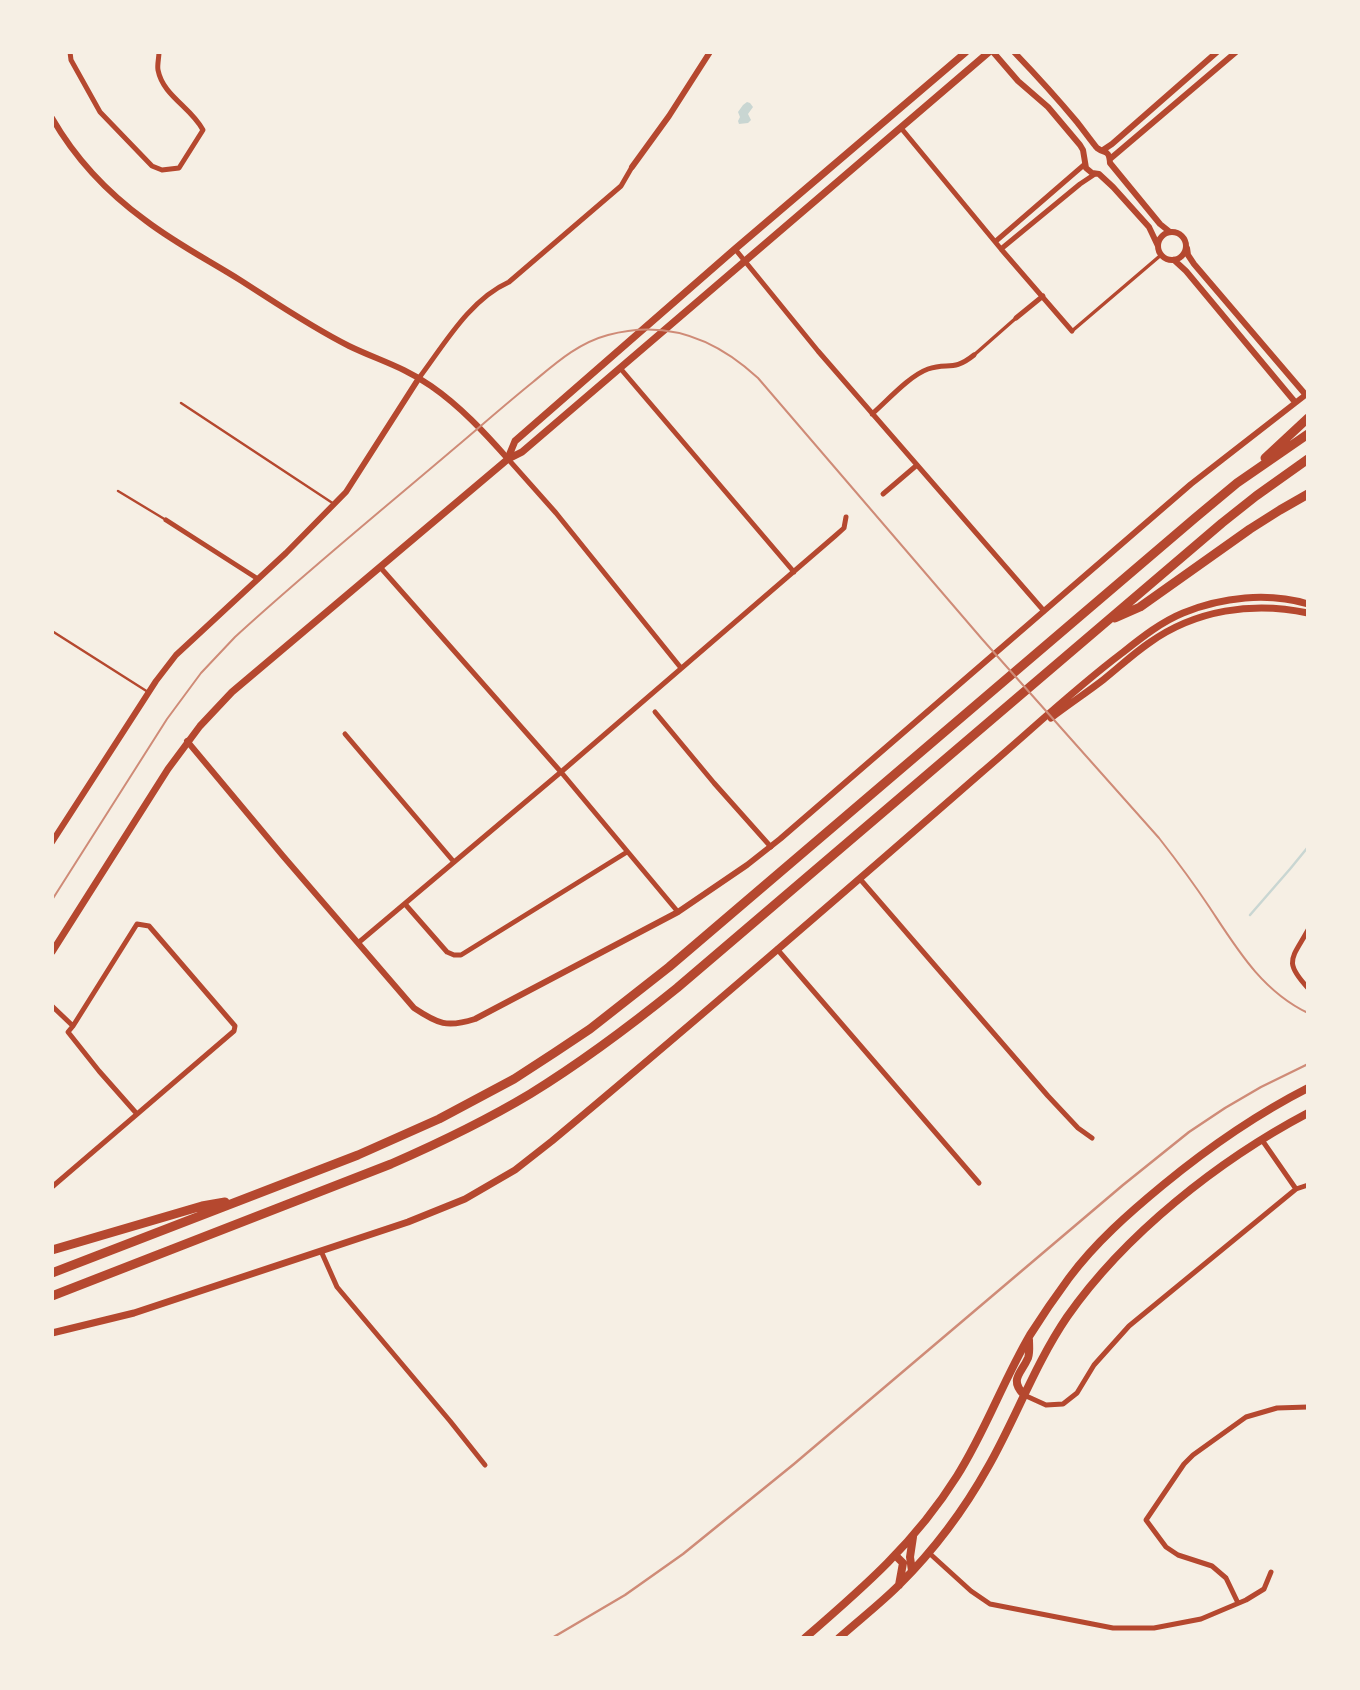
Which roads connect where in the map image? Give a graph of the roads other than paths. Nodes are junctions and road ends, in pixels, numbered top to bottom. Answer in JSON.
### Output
{"nodes":[{"id":1,"x":70,"y":52,"type":"edge"},
{"id":2,"x":159,"y":52,"type":"edge"},
{"id":3,"x":710,"y":52,"type":"edge"},
{"id":4,"x":966,"y":52,"type":"edge"},
{"id":5,"x":991,"y":52,"type":"edge"},
{"id":6,"x":1014,"y":52,"type":"edge"},
{"id":7,"x":1217,"y":52,"type":"edge"},
{"id":8,"x":1236,"y":52,"type":"edge"},
{"id":9,"x":52,"y":118,"type":"edge"},
{"id":10,"x":901,"y":128,"type":"junction"},
{"id":11,"x":1100,"y":149,"type":"junction"},
{"id":12,"x":1110,"y":161,"type":"junction"},
{"id":13,"x":1084,"y":162,"type":"junction"},
{"id":14,"x":632,"y":167,"type":"joint"},
{"id":15,"x":1097,"y":174,"type":"junction"},
{"id":16,"x":1170,"y":232,"type":"junction"},
{"id":17,"x":996,"y":241,"type":"junction"},
{"id":18,"x":1158,"y":246,"type":"junction"},
{"id":19,"x":1186,"y":248,"type":"junction"},
{"id":20,"x":735,"y":249,"type":"junction"},
{"id":21,"x":1001,"y":249,"type":"junction"},
{"id":22,"x":1161,"y":255,"type":"junction"},
{"id":23,"x":1174,"y":260,"type":"junction"},
{"id":24,"x":745,"y":261,"type":"junction"},
{"id":25,"x":1214,"y":288,"type":"junction"},
{"id":26,"x":1043,"y":296,"type":"junction"},
{"id":27,"x":1211,"y":300,"type":"junction"},
{"id":28,"x":1203,"y":307,"type":"dead end"},
{"id":29,"x":1016,"y":318,"type":"joint"},
{"id":30,"x":1072,"y":331,"type":"joint"},
{"id":31,"x":974,"y":355,"type":"joint"},
{"id":32,"x":620,"y":368,"type":"junction"},
{"id":33,"x":419,"y":378,"type":"junction"},
{"id":34,"x":1306,"y":393,"type":"edge"},
{"id":35,"x":1296,"y":402,"type":"junction"},
{"id":36,"x":181,"y":403,"type":"dead end"},
{"id":37,"x":872,"y":414,"type":"junction"},
{"id":38,"x":1307,"y":418,"type":"edge"},
{"id":39,"x":1307,"y":434,"type":"edge"},
{"id":40,"x":508,"y":459,"type":"junction"},
{"id":41,"x":1307,"y":459,"type":"edge"},
{"id":42,"x":917,"y":466,"type":"junction"},
{"id":43,"x":1237,"y":483,"type":"junction"},
{"id":44,"x":118,"y":491,"type":"dead end"},
{"id":45,"x":883,"y":494,"type":"dead end"},
{"id":46,"x":1307,"y":494,"type":"edge"},
{"id":47,"x":334,"y":504,"type":"junction"},
{"id":48,"x":846,"y":517,"type":"dead end"},
{"id":49,"x":166,"y":520,"type":"joint"},
{"id":50,"x":380,"y":567,"type":"junction"},
{"id":51,"x":793,"y":572,"type":"junction"},
{"id":52,"x":258,"y":579,"type":"junction"},
{"id":53,"x":1307,"y":604,"type":"edge"},
{"id":54,"x":1044,"y":611,"type":"junction"},
{"id":55,"x":1307,"y":613,"type":"edge"},
{"id":56,"x":1105,"y":623,"type":"junction"},
{"id":57,"x":52,"y":631,"type":"edge"},
{"id":58,"x":681,"y":668,"type":"junction"},
{"id":59,"x":148,"y":692,"type":"junction"},
{"id":60,"x":655,"y":712,"type":"dead end"},
{"id":61,"x":345,"y":734,"type":"dead end"},
{"id":62,"x":187,"y":741,"type":"junction"},
{"id":63,"x":1011,"y":747,"type":"junction"},
{"id":64,"x":561,"y":772,"type":"junction"},
{"id":65,"x":52,"y":842,"type":"edge"},
{"id":66,"x":771,"y":847,"type":"junction"},
{"id":67,"x":627,"y":852,"type":"junction"},
{"id":68,"x":454,"y":862,"type":"junction"},
{"id":69,"x":860,"y":878,"type":"junction"},
{"id":70,"x":405,"y":904,"type":"junction"},
{"id":71,"x":678,"y":912,"type":"junction"},
{"id":72,"x":1307,"y":930,"type":"edge"},
{"id":73,"x":358,"y":943,"type":"junction"},
{"id":74,"x":777,"y":949,"type":"junction"},
{"id":75,"x":52,"y":952,"type":"edge"},
{"id":76,"x":1307,"y":988,"type":"edge"},
{"id":77,"x":55,"y":1008,"type":"edge"},
{"id":78,"x":52,"y":1017,"type":"edge"},
{"id":79,"x":73,"y":1026,"type":"junction"},
{"id":80,"x":1307,"y":1088,"type":"edge"},
{"id":81,"x":1307,"y":1113,"type":"edge"},
{"id":82,"x":137,"y":1114,"type":"junction"},
{"id":83,"x":1092,"y":1138,"type":"dead end"},
{"id":84,"x":1261,"y":1139,"type":"junction"},
{"id":85,"x":979,"y":1183,"type":"dead end"},
{"id":86,"x":1307,"y":1185,"type":"edge"},
{"id":87,"x":52,"y":1187,"type":"edge"},
{"id":88,"x":1296,"y":1189,"type":"junction"},
{"id":89,"x":248,"y":1198,"type":"junction"},
{"id":90,"x":52,"y":1250,"type":"edge"},
{"id":91,"x":321,"y":1251,"type":"junction"},
{"id":92,"x":52,"y":1273,"type":"edge"},
{"id":93,"x":52,"y":1296,"type":"edge"},
{"id":94,"x":52,"y":1333,"type":"edge"},
{"id":95,"x":1029,"y":1337,"type":"junction"},
{"id":96,"x":1024,"y":1395,"type":"junction"},
{"id":97,"x":1307,"y":1407,"type":"edge"},
{"id":98,"x":485,"y":1465,"type":"dead end"},
{"id":99,"x":913,"y":1537,"type":"junction"},
{"id":100,"x":929,"y":1552,"type":"junction"},
{"id":101,"x":897,"y":1556,"type":"junction"},
{"id":102,"x":912,"y":1571,"type":"junction"},
{"id":103,"x":1271,"y":1572,"type":"dead end"},
{"id":104,"x":899,"y":1585,"type":"junction"},
{"id":105,"x":1238,"y":1603,"type":"junction"},
{"id":106,"x":1132,"y":1629,"type":"junction"},
{"id":107,"x":805,"y":1637,"type":"edge"},
{"id":108,"x":839,"y":1637,"type":"edge"},
{"id":109,"x":1132,"y":1637,"type":"edge"}],
"edges":[{"from":1,"to":2,"type":"street"},
{"from":3,"to":14,"type":"street"},
{"from":4,"to":20,"type":"main road"},
{"from":5,"to":10,"type":"main road"},
{"from":5,"to":13,"type":"street"},
{"from":6,"to":11,"type":"street"},
{"from":7,"to":11,"type":"street"},
{"from":8,"to":12,"type":"street"},
{"from":9,"to":33,"type":"street"},
{"from":10,"to":17,"type":"street"},
{"from":10,"to":24,"type":"main road"},
{"from":11,"to":12,"type":"street"},
{"from":11,"to":13,"type":"street"},
{"from":12,"to":15,"type":"street"},
{"from":12,"to":16,"type":"street"},
{"from":13,"to":15,"type":"street"},
{"from":13,"to":17,"type":"street"},
{"from":14,"to":33,"type":"street"},
{"from":15,"to":18,"type":"street"},
{"from":15,"to":21,"type":"street"},
{"from":16,"to":18,"type":"street"},
{"from":16,"to":19,"type":"street"},
{"from":17,"to":21,"type":"street"},
{"from":18,"to":22,"type":"street"},
{"from":19,"to":23,"type":"street"},
{"from":19,"to":25,"type":"street"},
{"from":20,"to":24,"type":"street"},
{"from":20,"to":40,"type":"main road"},
{"from":21,"to":26,"type":"street"},
{"from":22,"to":23,"type":"street"},
{"from":22,"to":30,"type":"street"},
{"from":23,"to":27,"type":"street"},
{"from":24,"to":32,"type":"main road"},
{"from":24,"to":37,"type":"street"},
{"from":25,"to":27,"type":"street"},
{"from":25,"to":34,"type":"street"},
{"from":26,"to":29,"type":"street"},
{"from":26,"to":30,"type":"street"},
{"from":27,"to":28,"type":"street"},
{"from":27,"to":35,"type":"street"},
{"from":29,"to":31,"type":"street"},
{"from":31,"to":37,"type":"street"},
{"from":32,"to":40,"type":"main road"},
{"from":32,"to":51,"type":"street"},
{"from":33,"to":40,"type":"street"},
{"from":33,"to":47,"type":"street"},
{"from":34,"to":35,"type":"street"},
{"from":35,"to":54,"type":"street"},
{"from":36,"to":47,"type":"lane"},
{"from":37,"to":42,"type":"street"},
{"from":38,"to":43,"type":"highway"},
{"from":39,"to":43,"type":"highway"},
{"from":40,"to":50,"type":"main road"},
{"from":40,"to":58,"type":"street"},
{"from":41,"to":56,"type":"highway"},
{"from":42,"to":45,"type":"street"},
{"from":42,"to":54,"type":"street"},
{"from":43,"to":89,"type":"highway"},
{"from":44,"to":49,"type":"lane"},
{"from":46,"to":56,"type":"highway"},
{"from":47,"to":52,"type":"street"},
{"from":48,"to":51,"type":"street"},
{"from":49,"to":52,"type":"street"},
{"from":50,"to":62,"type":"main road"},
{"from":50,"to":64,"type":"street"},
{"from":51,"to":58,"type":"street"},
{"from":52,"to":59,"type":"street"},
{"from":53,"to":63,"type":"main road"},
{"from":54,"to":66,"type":"street"},
{"from":55,"to":63,"type":"main road"},
{"from":56,"to":93,"type":"highway"},
{"from":57,"to":59,"type":"lane"},
{"from":58,"to":64,"type":"street"},
{"from":59,"to":65,"type":"street"},
{"from":60,"to":66,"type":"street"},
{"from":61,"to":68,"type":"street"},
{"from":62,"to":73,"type":"street"},
{"from":62,"to":75,"type":"main road"},
{"from":63,"to":69,"type":"main road"},
{"from":64,"to":67,"type":"street"},
{"from":64,"to":68,"type":"street"},
{"from":66,"to":71,"type":"street"},
{"from":67,"to":70,"type":"street"},
{"from":67,"to":71,"type":"street"},
{"from":68,"to":70,"type":"street"},
{"from":69,"to":74,"type":"main road"},
{"from":69,"to":83,"type":"street"},
{"from":70,"to":73,"type":"street"},
{"from":71,"to":73,"type":"street"},
{"from":72,"to":76,"type":"street"},
{"from":74,"to":85,"type":"street"},
{"from":74,"to":91,"type":"main road"},
{"from":77,"to":78,"type":"street"},
{"from":77,"to":79,"type":"street"},
{"from":79,"to":82,"type":"street"},
{"from":79,"to":82,"type":"street"},
{"from":80,"to":95,"type":"main road"},
{"from":81,"to":84,"type":"main road"},
{"from":82,"to":87,"type":"street"},
{"from":84,"to":88,"type":"street"},
{"from":84,"to":96,"type":"main road"},
{"from":86,"to":88,"type":"street"},
{"from":88,"to":96,"type":"street"},
{"from":89,"to":90,"type":"highway"},
{"from":89,"to":92,"type":"highway"},
{"from":91,"to":94,"type":"main road"},
{"from":91,"to":98,"type":"street"},
{"from":95,"to":96,"type":"main road"},
{"from":95,"to":99,"type":"main road"},
{"from":96,"to":100,"type":"main road"},
{"from":97,"to":105,"type":"street"},
{"from":99,"to":101,"type":"main road"},
{"from":99,"to":102,"type":"main road"},
{"from":100,"to":102,"type":"main road"},
{"from":100,"to":106,"type":"street"},
{"from":101,"to":104,"type":"main road"},
{"from":101,"to":107,"type":"main road"},
{"from":102,"to":104,"type":"main road"},
{"from":103,"to":105,"type":"street"},
{"from":104,"to":108,"type":"main road"},
{"from":105,"to":106,"type":"street"},
{"from":106,"to":109,"type":"street"}]}
